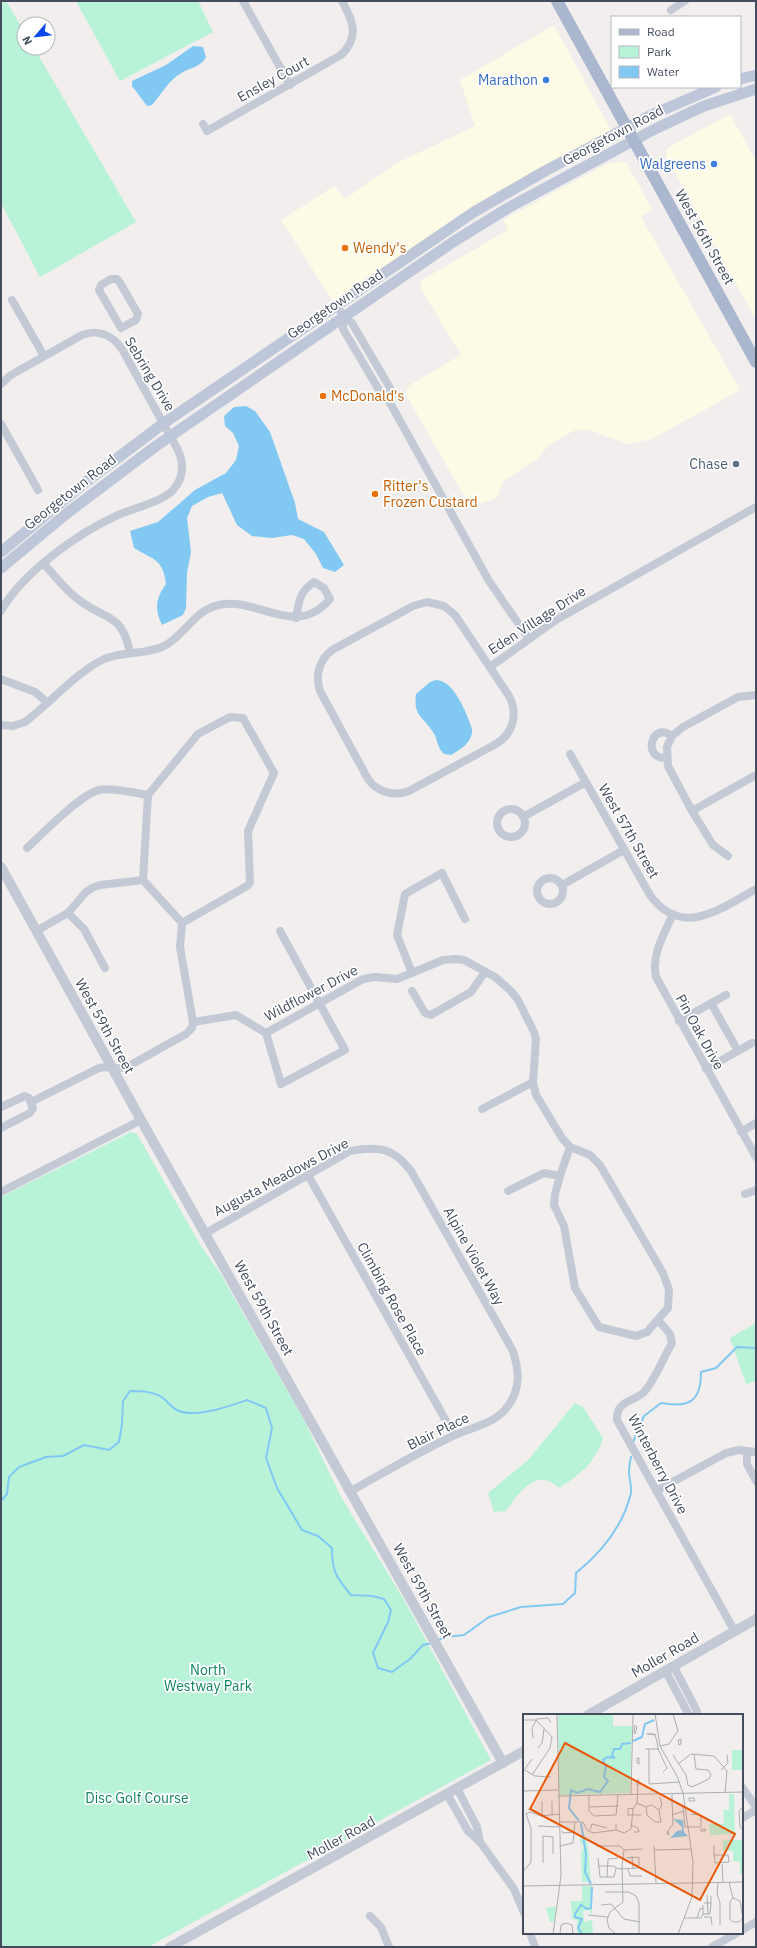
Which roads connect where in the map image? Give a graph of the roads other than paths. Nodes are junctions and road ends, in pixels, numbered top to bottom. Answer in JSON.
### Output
{"nodes":[{"id":1,"x":243,"y":1,"type":"edge"},
{"id":2,"x":342,"y":1,"type":"edge"},
{"id":3,"x":557,"y":1,"type":"edge"},
{"id":4,"x":685,"y":1,"type":"edge"},
{"id":5,"x":671,"y":10,"type":"dead end"},
{"id":6,"x":756,"y":75,"type":"edge"},
{"id":7,"x":741,"y":79,"type":"edge"},
{"id":8,"x":290,"y":85,"type":"junction"},
{"id":9,"x":713,"y":88,"type":"edge"},
{"id":10,"x":756,"y":89,"type":"edge"},
{"id":11,"x":203,"y":124,"type":"dead end"},
{"id":12,"x":627,"y":127,"type":"junction"},
{"id":13,"x":634,"y":140,"type":"junction"},
{"id":14,"x":12,"y":300,"type":"dead end"},
{"id":15,"x":337,"y":305,"type":"junction"},
{"id":16,"x":343,"y":317,"type":"junction"},
{"id":17,"x":121,"y":328,"type":"junction"},
{"id":18,"x":113,"y":339,"type":"junction"},
{"id":19,"x":44,"y":356,"type":"junction"},
{"id":20,"x":756,"y":362,"type":"edge"},
{"id":21,"x":1,"y":384,"type":"edge"},
{"id":22,"x":164,"y":423,"type":"junction"},
{"id":23,"x":1,"y":424,"type":"edge"},
{"id":24,"x":170,"y":435,"type":"junction"},
{"id":25,"x":38,"y":490,"type":"dead end"},
{"id":26,"x":756,"y":506,"type":"edge"},
{"id":27,"x":1,"y":552,"type":"edge"},
{"id":28,"x":44,"y":564,"type":"junction"},
{"id":29,"x":1,"y":568,"type":"edge"},
{"id":30,"x":1,"y":611,"type":"edge"},
{"id":31,"x":296,"y":618,"type":"junction"},
{"id":32,"x":529,"y":639,"type":"junction"},
{"id":33,"x":130,"y":653,"type":"junction"},
{"id":34,"x":490,"y":667,"type":"junction"},
{"id":35,"x":1,"y":679,"type":"edge"},
{"id":36,"x":756,"y":694,"type":"edge"},
{"id":37,"x":48,"y":703,"type":"junction"},
{"id":38,"x":1,"y":725,"type":"edge"},
{"id":39,"x":672,"y":736,"type":"junction"},
{"id":40,"x":570,"y":754,"type":"dead end"},
{"id":41,"x":667,"y":758,"type":"junction"},
{"id":42,"x":756,"y":775,"type":"edge"},
{"id":43,"x":586,"y":782,"type":"junction"},
{"id":44,"x":148,"y":795,"type":"junction"},
{"id":45,"x":692,"y":811,"type":"junction"},
{"id":46,"x":523,"y":817,"type":"dead end"},
{"id":47,"x":27,"y":848,"type":"dead end"},
{"id":48,"x":624,"y":850,"type":"junction"},
{"id":49,"x":728,"y":856,"type":"dead end"},
{"id":50,"x":1,"y":867,"type":"edge"},
{"id":51,"x":143,"y":880,"type":"junction"},
{"id":52,"x":562,"y":885,"type":"dead end"},
{"id":53,"x":756,"y":889,"type":"edge"},
{"id":54,"x":68,"y":913,"type":"junction"},
{"id":55,"x":673,"y":914,"type":"junction"},
{"id":56,"x":465,"y":919,"type":"dead end"},
{"id":57,"x":182,"y":923,"type":"junction"},
{"id":58,"x":36,"y":931,"type":"junction"},
{"id":59,"x":280,"y":931,"type":"dead end"},
{"id":60,"x":105,"y":968,"type":"dead end"},
{"id":61,"x":485,"y":972,"type":"junction"},
{"id":62,"x":412,"y":973,"type":"junction"},
{"id":63,"x":412,"y":990,"type":"dead end"},
{"id":64,"x":726,"y":995,"type":"dead end"},
{"id":65,"x":319,"y":1003,"type":"junction"},
{"id":66,"x":711,"y":1003,"type":"junction"},
{"id":67,"x":679,"y":1021,"type":"junction"},
{"id":68,"x":193,"y":1022,"type":"junction"},
{"id":69,"x":266,"y":1033,"type":"junction"},
{"id":70,"x":752,"y":1043,"type":"dead end"},
{"id":71,"x":738,"y":1051,"type":"junction"},
{"id":72,"x":112,"y":1068,"type":"junction"},
{"id":73,"x":706,"y":1069,"type":"junction"},
{"id":74,"x":533,"y":1082,"type":"junction"},
{"id":75,"x":31,"y":1102,"type":"junction"},
{"id":76,"x":1,"y":1107,"type":"edge"},
{"id":77,"x":482,"y":1109,"type":"dead end"},
{"id":78,"x":141,"y":1120,"type":"junction"},
{"id":79,"x":756,"y":1124,"type":"edge"},
{"id":80,"x":1,"y":1128,"type":"edge"},
{"id":81,"x":742,"y":1132,"type":"junction"},
{"id":82,"x":570,"y":1147,"type":"junction"},
{"id":83,"x":394,"y":1153,"type":"joint"},
{"id":84,"x":756,"y":1157,"type":"edge"},
{"id":85,"x":308,"y":1175,"type":"junction"},
{"id":86,"x":560,"y":1176,"type":"junction"},
{"id":87,"x":756,"y":1190,"type":"edge"},
{"id":88,"x":508,"y":1191,"type":"dead end"},
{"id":89,"x":1,"y":1192,"type":"edge"},
{"id":90,"x":745,"y":1194,"type":"dead end"},
{"id":91,"x":206,"y":1233,"type":"junction"},
{"id":92,"x":658,"y":1320,"type":"junction"},
{"id":93,"x":519,"y":1380,"type":"joint"},
{"id":94,"x":454,"y":1435,"type":"junction"},
{"id":95,"x":747,"y":1452,"type":"junction"},
{"id":96,"x":756,"y":1452,"type":"edge"},
{"id":97,"x":756,"y":1481,"type":"edge"},
{"id":98,"x":351,"y":1491,"type":"junction"},
{"id":99,"x":656,"y":1491,"type":"junction"},
{"id":100,"x":756,"y":1619,"type":"edge"},
{"id":101,"x":735,"y":1632,"type":"junction"},
{"id":102,"x":670,"y":1669,"type":"junction"},
{"id":103,"x":590,"y":1714,"type":"edge"},
{"id":104,"x":689,"y":1714,"type":"edge"},
{"id":105,"x":697,"y":1714,"type":"edge"},
{"id":106,"x":523,"y":1752,"type":"edge"},
{"id":107,"x":503,"y":1762,"type":"junction"},
{"id":108,"x":457,"y":1788,"type":"junction"},
{"id":109,"x":743,"y":1789,"type":"edge"},
{"id":110,"x":447,"y":1794,"type":"junction"},
{"id":111,"x":756,"y":1807,"type":"edge"},
{"id":112,"x":756,"y":1810,"type":"edge"},
{"id":113,"x":743,"y":1817,"type":"edge"},
{"id":114,"x":480,"y":1842,"type":"junction"},
{"id":115,"x":523,"y":1911,"type":"edge"},
{"id":116,"x":370,"y":1916,"type":"dead end"},
{"id":117,"x":756,"y":1922,"type":"edge"},
{"id":118,"x":743,"y":1929,"type":"edge"},
{"id":119,"x":530,"y":1934,"type":"edge"},
{"id":120,"x":735,"y":1934,"type":"edge"},
{"id":121,"x":170,"y":1947,"type":"edge"},
{"id":122,"x":389,"y":1947,"type":"edge"},
{"id":123,"x":535,"y":1947,"type":"edge"},
{"id":124,"x":712,"y":1947,"type":"edge"}],
"edges":[{"from":1,"to":8,"type":"street"},
{"from":2,"to":8,"type":"street","name":"Ensley Court"},
{"from":3,"to":12,"type":"main road","name":"West 56th Street"},
{"from":4,"to":5,"type":"street"},
{"from":6,"to":7,"type":"main road"},
{"from":8,"to":11,"type":"street","name":"Ensley Court"},
{"from":9,"to":12,"type":"main road","name":"Georgetown Road"},
{"from":10,"to":13,"type":"main road","name":"Georgetown Road"},
{"from":12,"to":13,"type":"main road","name":"West 56th Street"},
{"from":12,"to":15,"type":"main road","name":"Georgetown Road"},
{"from":13,"to":16,"type":"main road","name":"Georgetown Road"},
{"from":13,"to":20,"type":"main road","name":"West 56th Street"},
{"from":14,"to":19,"type":"street"},
{"from":15,"to":16,"type":"street"},
{"from":15,"to":22,"type":"main road","name":"Georgetown Road"},
{"from":16,"to":24,"type":"main road","name":"Georgetown Road"},
{"from":16,"to":32,"type":"street"},
{"from":17,"to":17,"type":"street","name":"Sebring Drive"},
{"from":17,"to":18,"type":"street","name":"Sebring Drive"},
{"from":18,"to":19,"type":"street","name":"Sebring Drive"},
{"from":18,"to":22,"type":"street","name":"Sebring Drive"},
{"from":19,"to":21,"type":"street","name":"Sebring Drive"},
{"from":22,"to":24,"type":"street","name":"Sebring Drive"},
{"from":22,"to":27,"type":"main road","name":"Georgetown Road"},
{"from":23,"to":25,"type":"street"},
{"from":24,"to":28,"type":"street","name":"Sebring Drive"},
{"from":24,"to":29,"type":"main road","name":"Georgetown Road"},
{"from":26,"to":32,"type":"street","name":"Eden Village Drive"},
{"from":28,"to":30,"type":"street","name":"Sebring Drive"},
{"from":28,"to":33,"type":"street"},
{"from":31,"to":31,"type":"street"},
{"from":31,"to":33,"type":"street"},
{"from":32,"to":34,"type":"street","name":"Eden Village Drive"},
{"from":33,"to":37,"type":"street"},
{"from":34,"to":34,"type":"street","name":"Eden Village Drive"},
{"from":35,"to":37,"type":"street"},
{"from":36,"to":39,"type":"street"},
{"from":37,"to":38,"type":"street"},
{"from":39,"to":41,"type":"street"},
{"from":39,"to":41,"type":"street"},
{"from":40,"to":43,"type":"street","name":"West 57th Street"},
{"from":41,"to":45,"type":"street"},
{"from":42,"to":45,"type":"street"},
{"from":43,"to":46,"type":"street"},
{"from":43,"to":48,"type":"street","name":"West 57th Street"},
{"from":44,"to":47,"type":"street"},
{"from":44,"to":51,"type":"street"},
{"from":44,"to":57,"type":"street"},
{"from":45,"to":49,"type":"street"},
{"from":48,"to":52,"type":"street"},
{"from":48,"to":55,"type":"street","name":"West 57th Street"},
{"from":50,"to":58,"type":"street","name":"West 59th Street"},
{"from":51,"to":54,"type":"street"},
{"from":51,"to":57,"type":"street"},
{"from":53,"to":55,"type":"street"},
{"from":54,"to":58,"type":"street"},
{"from":54,"to":60,"type":"street"},
{"from":55,"to":67,"type":"street","name":"Pin Oak Drive"},
{"from":56,"to":62,"type":"street"},
{"from":57,"to":68,"type":"street"},
{"from":58,"to":72,"type":"street","name":"West 59th Street"},
{"from":59,"to":65,"type":"street"},
{"from":61,"to":62,"type":"street","name":"Wildflower Drive"},
{"from":61,"to":63,"type":"street"},
{"from":61,"to":74,"type":"street","name":"Wildflower Drive"},
{"from":62,"to":65,"type":"street","name":"Wildflower Drive"},
{"from":64,"to":66,"type":"street"},
{"from":65,"to":69,"type":"street","name":"Wildflower Drive"},
{"from":65,"to":69,"type":"street"},
{"from":66,"to":67,"type":"street"},
{"from":66,"to":71,"type":"street"},
{"from":67,"to":73,"type":"street","name":"Pin Oak Drive"},
{"from":68,"to":69,"type":"street","name":"Wildflower Drive"},
{"from":68,"to":72,"type":"street"},
{"from":70,"to":71,"type":"street"},
{"from":71,"to":73,"type":"street"},
{"from":72,"to":75,"type":"street"},
{"from":72,"to":78,"type":"street","name":"West 59th Street"},
{"from":73,"to":81,"type":"street","name":"Pin Oak Drive"},
{"from":74,"to":77,"type":"street"},
{"from":74,"to":82,"type":"street"},
{"from":75,"to":76,"type":"street"},
{"from":75,"to":80,"type":"street"},
{"from":78,"to":89,"type":"street"},
{"from":78,"to":91,"type":"street","name":"West 59th Street"},
{"from":79,"to":81,"type":"street"},
{"from":81,"to":84,"type":"street","name":"Pin Oak Drive"},
{"from":82,"to":86,"type":"street"},
{"from":82,"to":92,"type":"street"},
{"from":83,"to":85,"type":"street","name":"Augusta Meadows Drive"},
{"from":83,"to":93,"type":"street","name":"Alpine Violet Way"},
{"from":85,"to":91,"type":"street","name":"Augusta Meadows Drive"},
{"from":85,"to":94,"type":"street","name":"Climbing Rose Place"},
{"from":86,"to":88,"type":"street"},
{"from":86,"to":92,"type":"street"},
{"from":87,"to":90,"type":"street"},
{"from":91,"to":98,"type":"street","name":"West 59th Street"},
{"from":92,"to":99,"type":"street","name":"Winterberry Drive"},
{"from":93,"to":94,"type":"street","name":"Blair Place"},
{"from":94,"to":98,"type":"street","name":"Blair Place"},
{"from":95,"to":96,"type":"street"},
{"from":95,"to":97,"type":"street"},
{"from":95,"to":99,"type":"street"},
{"from":98,"to":107,"type":"street","name":"West 59th Street"},
{"from":99,"to":101,"type":"street","name":"Winterberry Drive"},
{"from":100,"to":101,"type":"street","name":"Moller Road"},
{"from":101,"to":102,"type":"street","name":"Moller Road"},
{"from":102,"to":103,"type":"street","name":"Moller Road"},
{"from":102,"to":104,"type":"street"},
{"from":102,"to":105,"type":"street"},
{"from":106,"to":107,"type":"street","name":"Moller Road"},
{"from":107,"to":108,"type":"street","name":"Moller Road"},
{"from":108,"to":110,"type":"street","name":"Moller Road"},
{"from":108,"to":114,"type":"street"},
{"from":109,"to":111,"type":"street"},
{"from":110,"to":114,"type":"street"},
{"from":110,"to":121,"type":"street","name":"Moller Road"},
{"from":112,"to":113,"type":"street"},
{"from":114,"to":115,"type":"street"},
{"from":116,"to":122,"type":"street"},
{"from":117,"to":118,"type":"street"},
{"from":119,"to":123,"type":"street"},
{"from":120,"to":124,"type":"street"}]}
